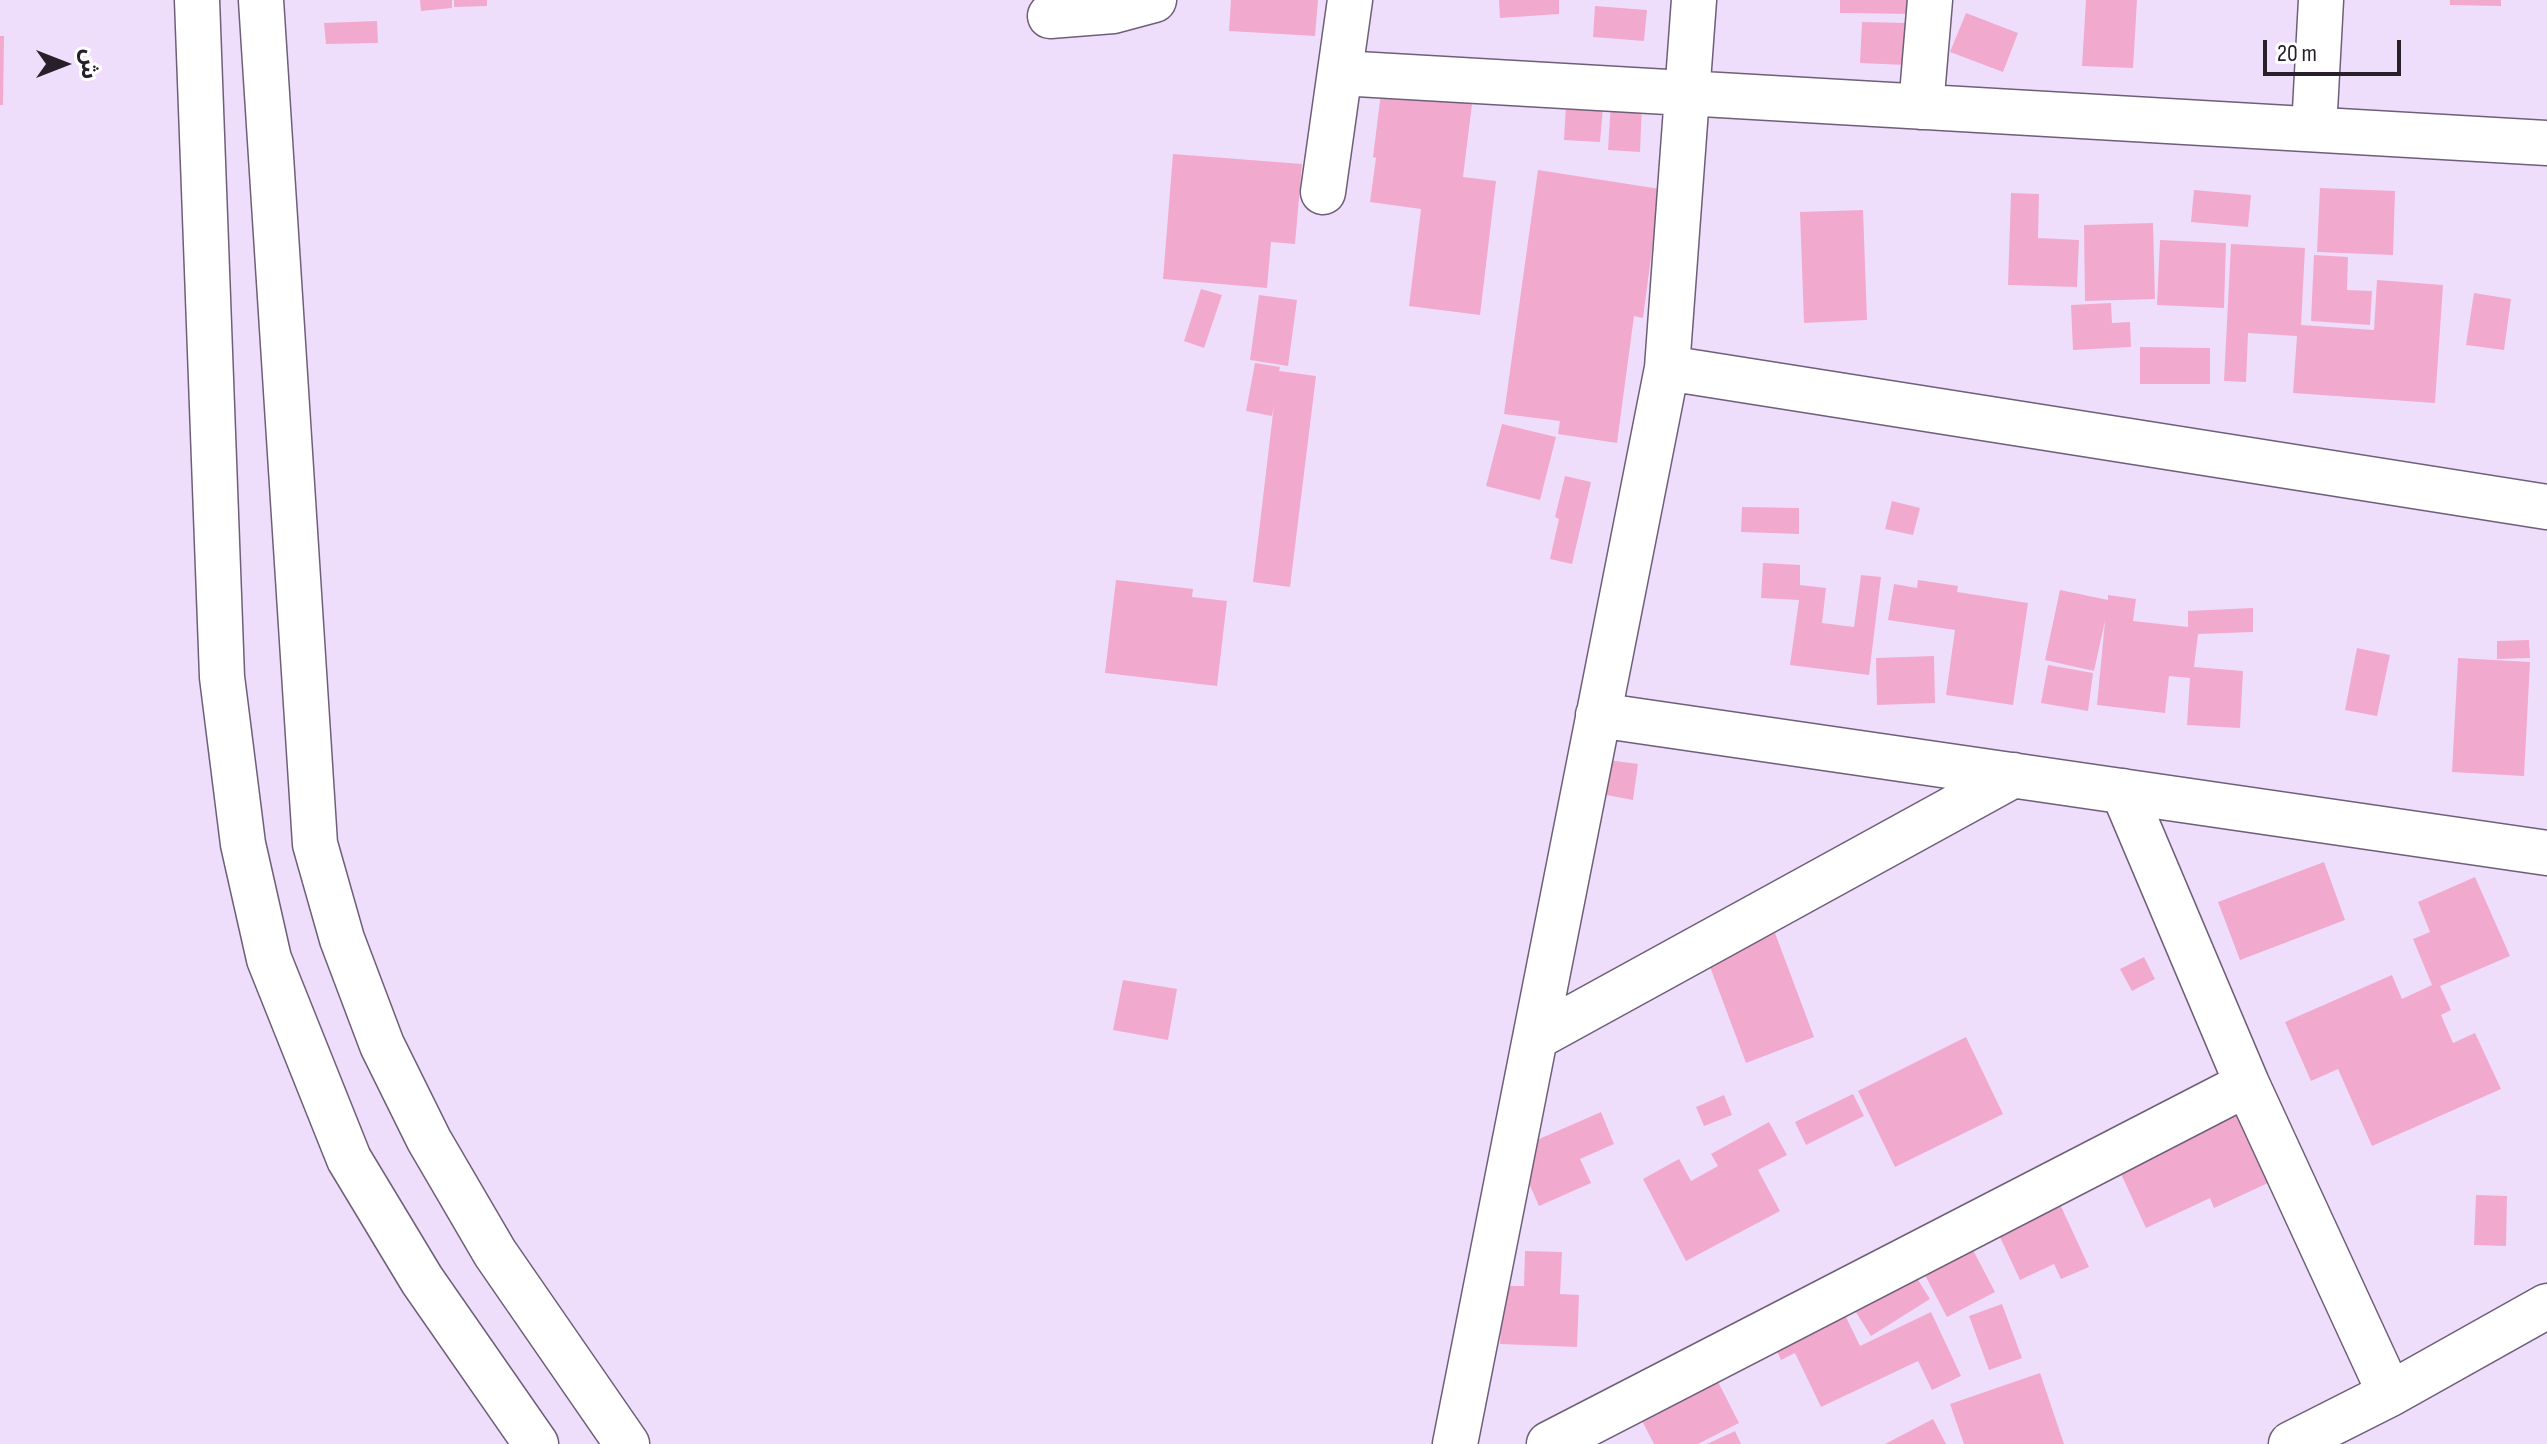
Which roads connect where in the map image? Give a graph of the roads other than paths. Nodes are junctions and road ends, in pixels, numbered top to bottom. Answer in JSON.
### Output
{"nodes":[{"id":1,"x":197,"y":0,"type":"edge"},
{"id":2,"x":261,"y":0,"type":"edge"},
{"id":3,"x":1154,"y":0,"type":"edge"},
{"id":4,"x":1350,"y":0,"type":"edge"},
{"id":5,"x":1694,"y":0,"type":"edge"},
{"id":6,"x":1930,"y":0,"type":"edge"},
{"id":7,"x":2321,"y":0,"type":"edge"},
{"id":8,"x":1050,"y":16,"type":"dead end"},
{"id":9,"x":1340,"y":73,"type":"junction"},
{"id":10,"x":1687,"y":93,"type":"junction"},
{"id":11,"x":1921,"y":107,"type":"junction"},
{"id":12,"x":2314,"y":129,"type":"junction"},
{"id":13,"x":2547,"y":136,"type":"edge"},
{"id":14,"x":2547,"y":143,"type":"edge"},
{"id":15,"x":1323,"y":192,"type":"dead end"},
{"id":16,"x":1667,"y":368,"type":"junction"},
{"id":17,"x":2547,"y":507,"type":"edge"},
{"id":18,"x":1598,"y":715,"type":"junction"},
{"id":19,"x":2014,"y":775,"type":"junction"},
{"id":20,"x":2123,"y":791,"type":"junction"},
{"id":21,"x":2547,"y":853,"type":"edge"},
{"id":22,"x":1535,"y":1038,"type":"junction"},
{"id":23,"x":2247,"y":1084,"type":"junction"},
{"id":24,"x":2547,"y":1306,"type":"edge"},
{"id":25,"x":2390,"y":1394,"type":"junction"},
{"id":26,"x":1600,"y":1432,"type":"edge"},
{"id":27,"x":536,"y":1444,"type":"edge"},
{"id":28,"x":627,"y":1444,"type":"edge"},
{"id":29,"x":1455,"y":1444,"type":"edge"},
{"id":30,"x":1549,"y":1444,"type":"edge"},
{"id":31,"x":2291,"y":1444,"type":"edge"}],
"edges":[{"from":1,"to":27,"type":"street"},
{"from":2,"to":28,"type":"street"},
{"from":3,"to":8,"type":"street"},
{"from":4,"to":9,"type":"street"},
{"from":5,"to":10,"type":"street"},
{"from":6,"to":11,"type":"street"},
{"from":7,"to":12,"type":"street"},
{"from":9,"to":10,"type":"street"},
{"from":9,"to":15,"type":"street"},
{"from":10,"to":11,"type":"street"},
{"from":10,"to":16,"type":"street"},
{"from":11,"to":12,"type":"street"},
{"from":12,"to":14,"type":"street"},
{"from":13,"to":14,"type":"street"},
{"from":16,"to":17,"type":"street"},
{"from":16,"to":18,"type":"street"},
{"from":18,"to":19,"type":"street"},
{"from":18,"to":22,"type":"street"},
{"from":19,"to":20,"type":"street"},
{"from":19,"to":22,"type":"street"},
{"from":20,"to":21,"type":"street"},
{"from":20,"to":23,"type":"street"},
{"from":22,"to":29,"type":"street"},
{"from":23,"to":25,"type":"street"},
{"from":23,"to":26,"type":"street"},
{"from":24,"to":25,"type":"street"},
{"from":25,"to":31,"type":"street"},
{"from":26,"to":30,"type":"street"}]}
